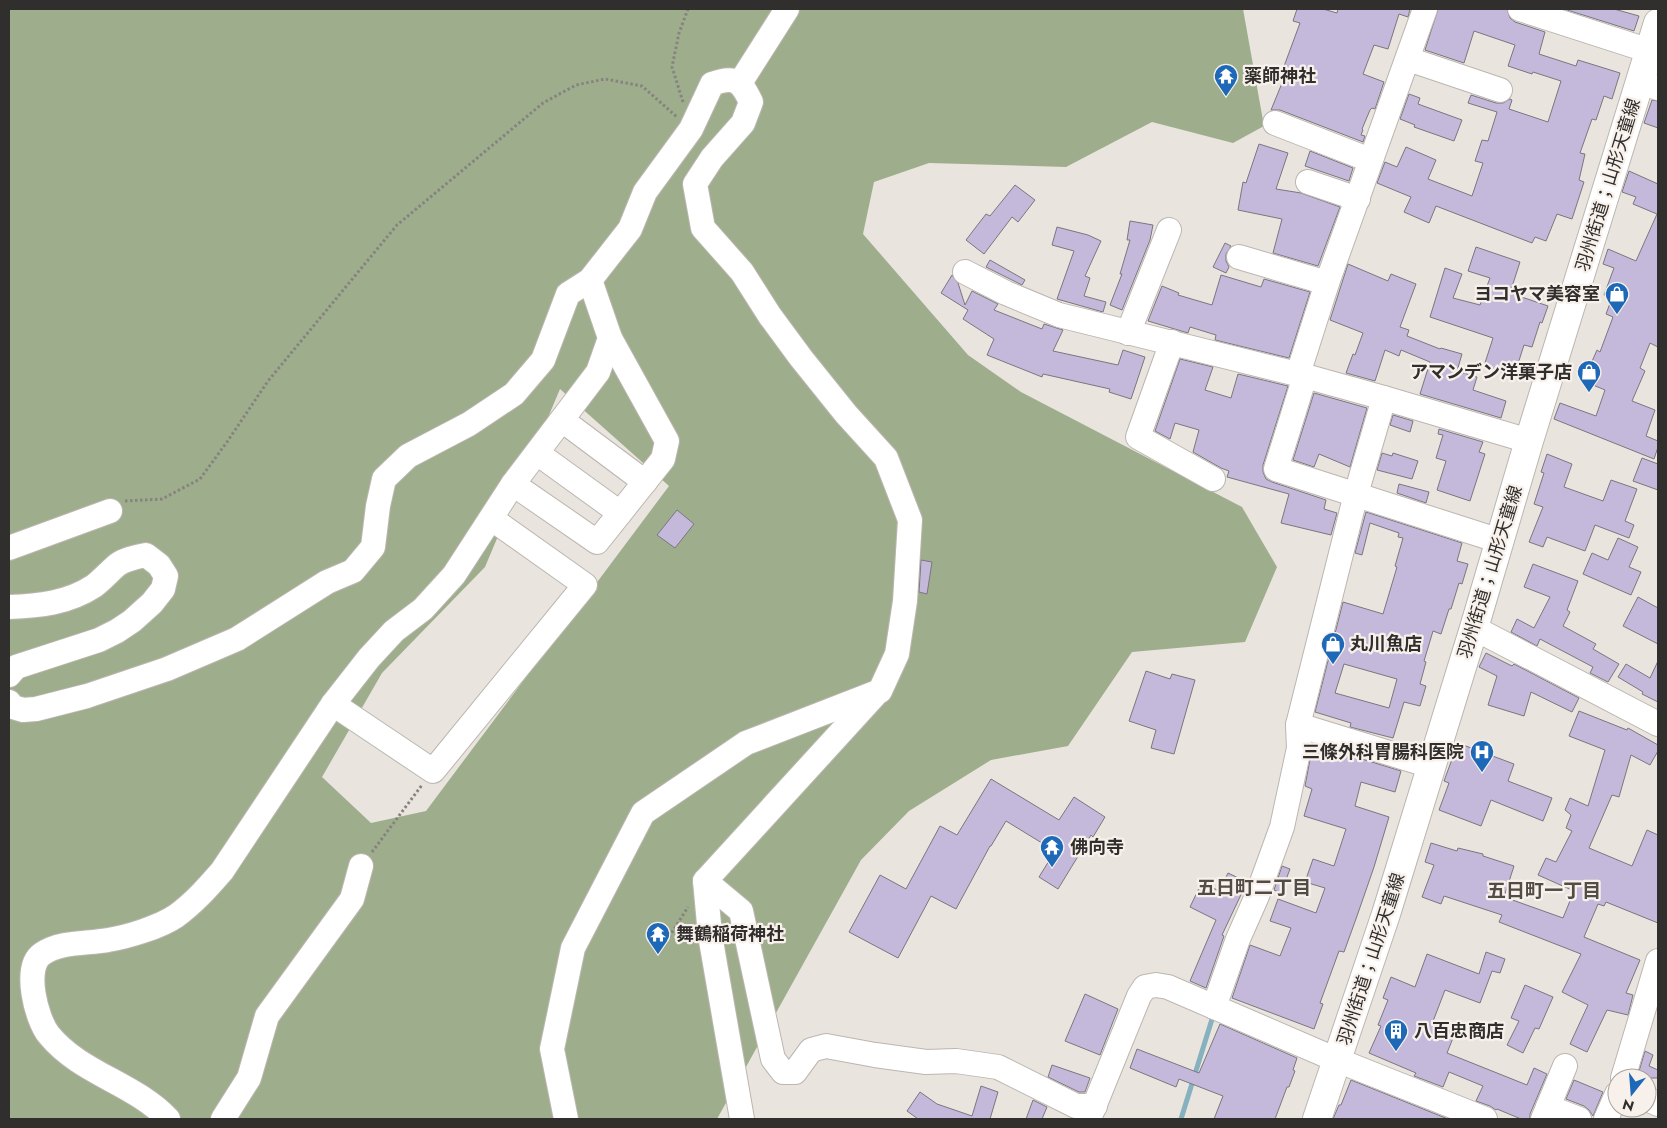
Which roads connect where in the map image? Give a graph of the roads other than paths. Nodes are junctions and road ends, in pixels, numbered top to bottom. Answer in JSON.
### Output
{"nodes":[{"id":1,"x":787,"y":9,"type":"edge"},
{"id":2,"x":1425,"y":9,"type":"edge"},
{"id":3,"x":1520,"y":9,"type":"edge"},
{"id":4,"x":1658,"y":24,"type":"edge"},
{"id":5,"x":1650,"y":51,"type":"junction"},
{"id":6,"x":1408,"y":59,"type":"junction"},
{"id":7,"x":740,"y":83,"type":"junction"},
{"id":8,"x":1649,"y":85,"type":"edge"},
{"id":9,"x":1500,"y":90,"type":"dead end"},
{"id":10,"x":1275,"y":123,"type":"dead end"},
{"id":11,"x":1370,"y":160,"type":"junction"},
{"id":12,"x":1308,"y":182,"type":"dead end"},
{"id":13,"x":1358,"y":199,"type":"junction"},
{"id":14,"x":1169,"y":230,"type":"dead end"},
{"id":15,"x":1240,"y":257,"type":"dead end"},
{"id":16,"x":965,"y":272,"type":"dead end"},
{"id":17,"x":590,"y":280,"type":"junction"},
{"id":18,"x":1327,"y":283,"type":"junction"},
{"id":19,"x":1128,"y":333,"type":"junction"},
{"id":20,"x":610,"y":338,"type":"junction"},
{"id":21,"x":1172,"y":342,"type":"junction"},
{"id":22,"x":1302,"y":375,"type":"junction"},
{"id":23,"x":1384,"y":398,"type":"junction"},
{"id":24,"x":562,"y":420,"type":"junction"},
{"id":25,"x":1528,"y":442,"type":"junction"},
{"id":26,"x":537,"y":453,"type":"junction"},
{"id":27,"x":1213,"y":479,"type":"dead end"},
{"id":28,"x":645,"y":482,"type":"junction"},
{"id":29,"x":513,"y":484,"type":"junction"},
{"id":30,"x":1356,"y":494,"type":"junction"},
{"id":31,"x":118,"y":506,"type":"road end"},
{"id":32,"x":620,"y":513,"type":"junction"},
{"id":33,"x":492,"y":518,"type":"junction"},
{"id":34,"x":1500,"y":541,"type":"junction"},
{"id":35,"x":9,"y":548,"type":"edge"},
{"id":36,"x":9,"y":607,"type":"edge"},
{"id":37,"x":1474,"y":628,"type":"junction"},
{"id":38,"x":9,"y":675,"type":"edge"},
{"id":39,"x":880,"y":691,"type":"junction"},
{"id":40,"x":9,"y":702,"type":"edge"},
{"id":41,"x":334,"y":704,"type":"junction"},
{"id":42,"x":1658,"y":724,"type":"edge"},
{"id":43,"x":1298,"y":725,"type":"junction"},
{"id":44,"x":1431,"y":766,"type":"junction"},
{"id":45,"x":362,"y":866,"type":"road end"},
{"id":46,"x":705,"y":881,"type":"junction"},
{"id":47,"x":1658,"y":961,"type":"edge"},
{"id":48,"x":1214,"y":1007,"type":"junction"},
{"id":49,"x":1337,"y":1060,"type":"junction"},
{"id":50,"x":1565,"y":1066,"type":"dead end"},
{"id":51,"x":1626,"y":1068,"type":"edge"},
{"id":52,"x":1092,"y":1112,"type":"edge"},
{"id":53,"x":1546,"y":1113,"type":"edge"},
{"id":54,"x":168,"y":1119,"type":"edge"},
{"id":55,"x":223,"y":1119,"type":"edge"},
{"id":56,"x":566,"y":1119,"type":"edge"},
{"id":57,"x":742,"y":1119,"type":"edge"},
{"id":58,"x":1318,"y":1119,"type":"edge"},
{"id":59,"x":1485,"y":1119,"type":"edge"},
{"id":60,"x":1579,"y":1119,"type":"edge"}],
"edges":[{"from":1,"to":7,"type":"street"},
{"from":2,"to":6,"type":"street"},
{"from":3,"to":5,"type":"street"},
{"from":4,"to":5,"type":"main road","name":"羽州街道；山形天童線"},
{"from":5,"to":8,"type":"main road","name":"羽州街道；山形天童線"},
{"from":6,"to":9,"type":"street"},
{"from":6,"to":11,"type":"street"},
{"from":7,"to":17,"type":"street"},
{"from":7,"to":39,"type":"street"},
{"from":8,"to":25,"type":"main road","name":"羽州街道；山形天童線"},
{"from":10,"to":11,"type":"street"},
{"from":11,"to":13,"type":"street"},
{"from":12,"to":13,"type":"street"},
{"from":13,"to":18,"type":"street"},
{"from":14,"to":19,"type":"street"},
{"from":15,"to":18,"type":"street"},
{"from":16,"to":19,"type":"street"},
{"from":17,"to":20,"type":"street"},
{"from":17,"to":40,"type":"street"},
{"from":18,"to":22,"type":"street"},
{"from":19,"to":21,"type":"street"},
{"from":20,"to":24,"type":"street"},
{"from":20,"to":28,"type":"street"},
{"from":21,"to":22,"type":"street"},
{"from":21,"to":27,"type":"street"},
{"from":22,"to":23,"type":"street"},
{"from":22,"to":30,"type":"street"},
{"from":23,"to":25,"type":"street"},
{"from":23,"to":30,"type":"street"},
{"from":24,"to":26,"type":"street"},
{"from":24,"to":28,"type":"street"},
{"from":25,"to":34,"type":"main road","name":"羽州街道；山形天童線"},
{"from":26,"to":29,"type":"street"},
{"from":26,"to":32,"type":"street"},
{"from":28,"to":32,"type":"street"},
{"from":29,"to":32,"type":"street"},
{"from":29,"to":33,"type":"street"},
{"from":30,"to":34,"type":"street"},
{"from":30,"to":43,"type":"street"},
{"from":31,"to":35,"type":"street"},
{"from":33,"to":41,"type":"street"},
{"from":33,"to":41,"type":"street"},
{"from":34,"to":37,"type":"main road","name":"羽州街道；山形天童線"},
{"from":36,"to":38,"type":"street"},
{"from":37,"to":42,"type":"street"},
{"from":37,"to":44,"type":"main road","name":"羽州街道；山形天童線"},
{"from":39,"to":46,"type":"street"},
{"from":39,"to":56,"type":"street"},
{"from":41,"to":54,"type":"street"},
{"from":43,"to":44,"type":"street"},
{"from":43,"to":48,"type":"street"},
{"from":44,"to":49,"type":"main road","name":"羽州街道；山形天童線"},
{"from":45,"to":55,"type":"street"},
{"from":46,"to":52,"type":"street"},
{"from":46,"to":57,"type":"street"},
{"from":47,"to":51,"type":"street"},
{"from":48,"to":49,"type":"street"},
{"from":48,"to":52,"type":"street"},
{"from":49,"to":58,"type":"main road","name":"羽州街道；山形天童線"},
{"from":49,"to":59,"type":"street"},
{"from":50,"to":53,"type":"street"},
{"from":53,"to":60,"type":"street"}]}
